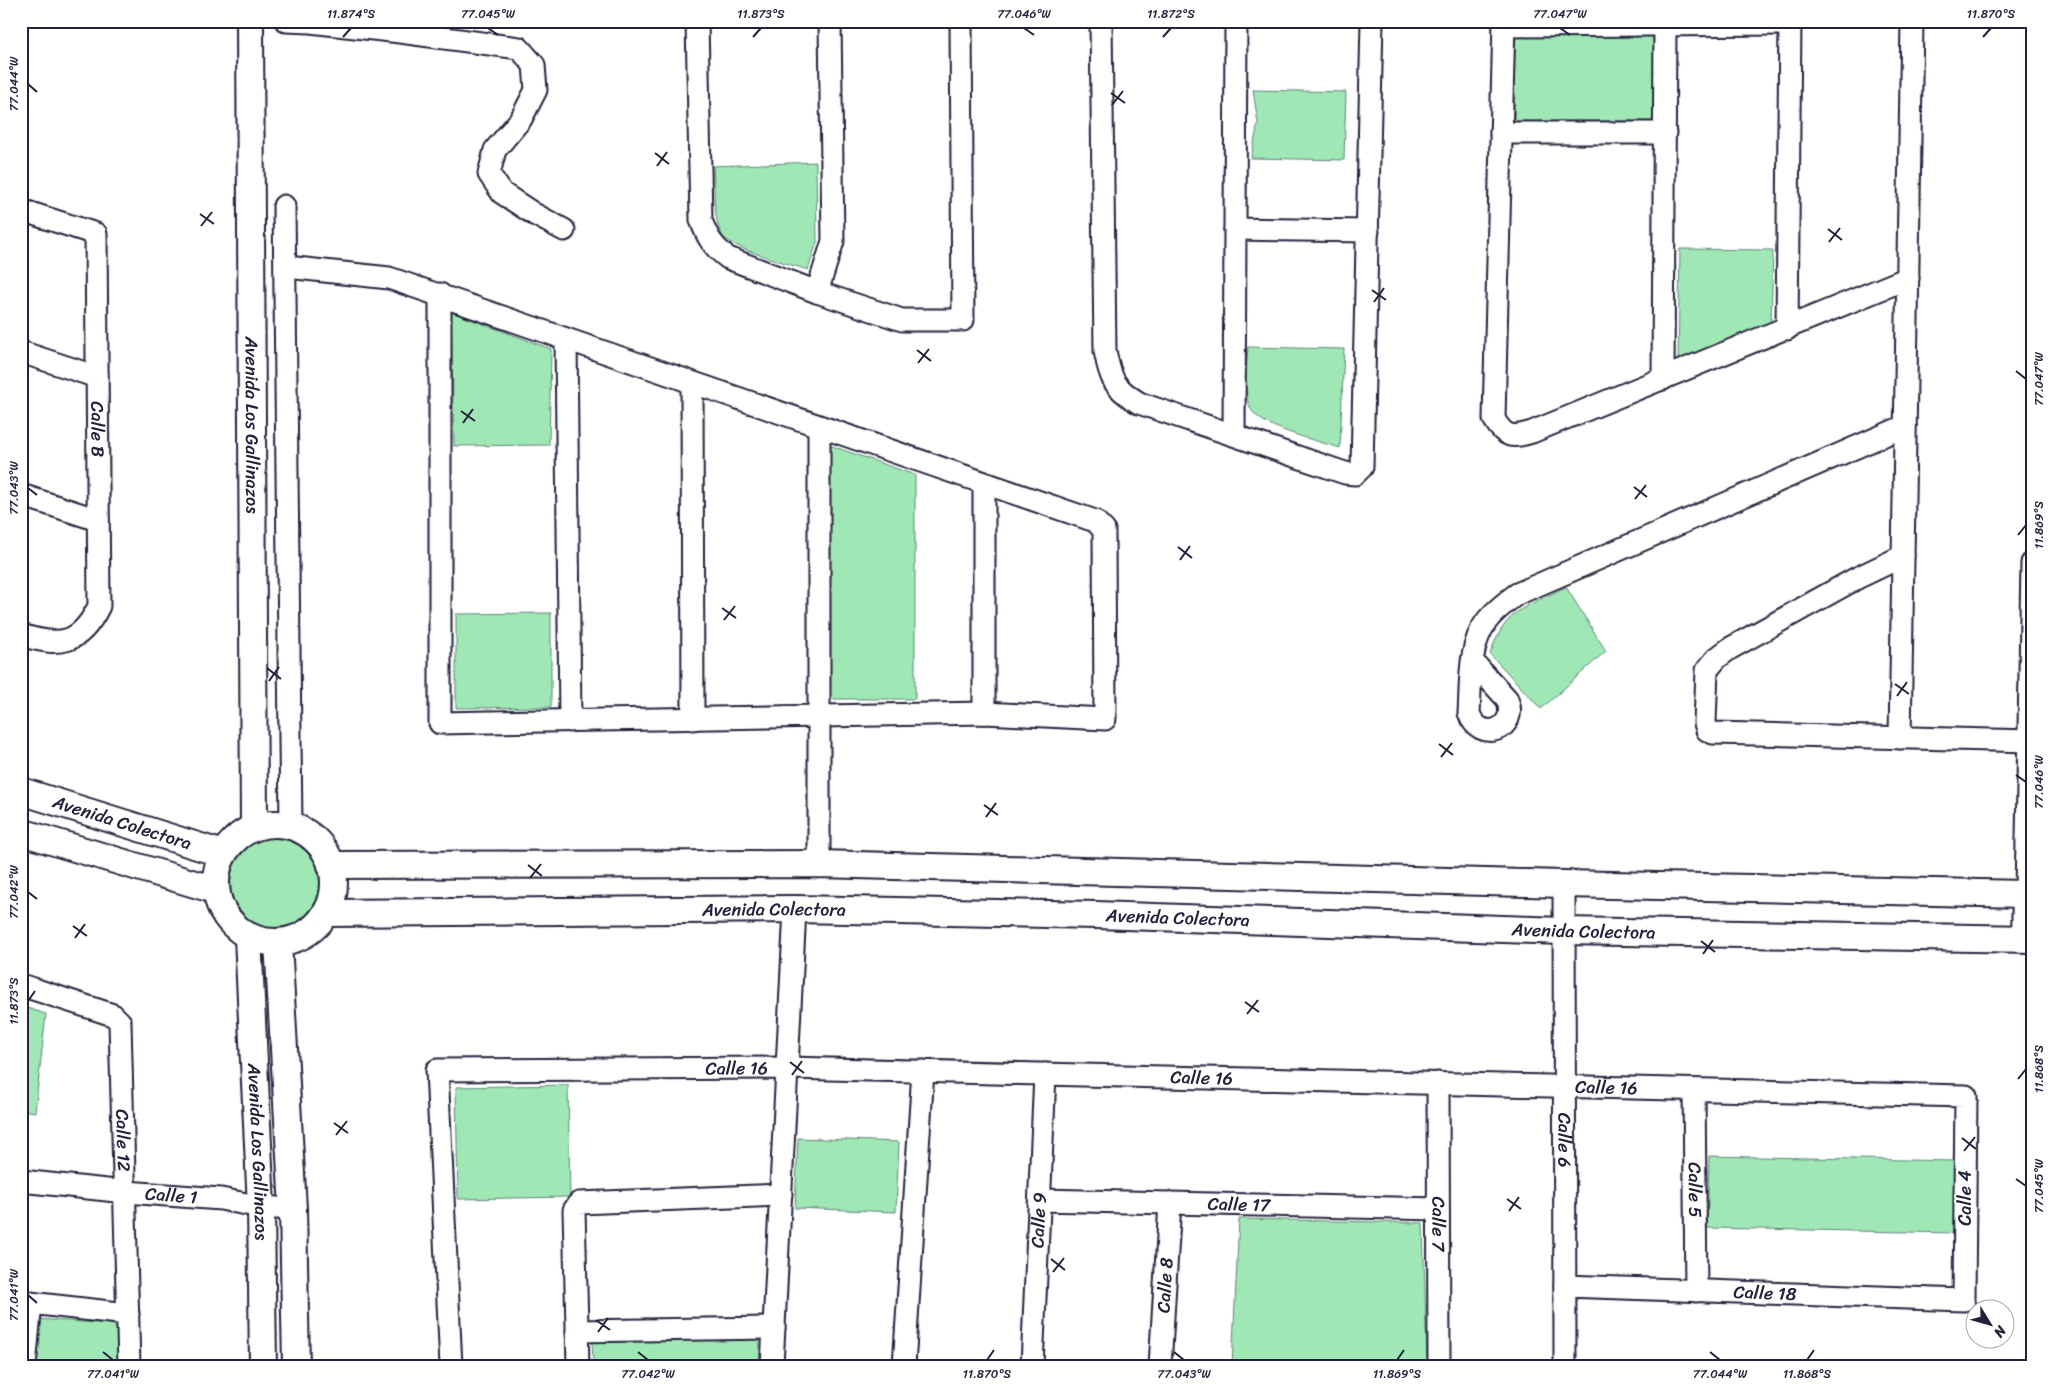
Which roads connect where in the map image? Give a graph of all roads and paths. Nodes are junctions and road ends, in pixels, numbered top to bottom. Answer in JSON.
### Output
{"nodes":[{"id":1,"x":250,"y":21,"type":"edge"},
{"id":2,"x":286,"y":21,"type":"edge"},
{"id":3,"x":697,"y":21,"type":"edge"},
{"id":4,"x":830,"y":21,"type":"edge"},
{"id":5,"x":961,"y":21,"type":"edge"},
{"id":6,"x":1101,"y":21,"type":"edge"},
{"id":7,"x":1236,"y":21,"type":"edge"},
{"id":8,"x":1372,"y":21,"type":"edge"},
{"id":9,"x":1912,"y":21,"type":"edge"},
{"id":10,"x":1504,"y":23,"type":"edge"},
{"id":11,"x":1790,"y":23,"type":"edge"},
{"id":12,"x":1665,"y":24,"type":"junction"},
{"id":13,"x":1501,"y":133,"type":"junction"},
{"id":14,"x":1665,"y":133,"type":"junction"},
{"id":15,"x":284,"y":206,"type":"dead end"},
{"id":16,"x":21,"y":210,"type":"edge"},
{"id":17,"x":1235,"y":229,"type":"junction"},
{"id":18,"x":564,"y":230,"type":"dead end"},
{"id":19,"x":1368,"y":230,"type":"junction"},
{"id":20,"x":287,"y":267,"type":"junction"},
{"id":21,"x":1908,"y":278,"type":"junction"},
{"id":22,"x":817,"y":292,"type":"junction"},
{"id":23,"x":440,"y":294,"type":"junction"},
{"id":24,"x":1787,"y":329,"type":"junction"},
{"id":25,"x":566,"y":339,"type":"junction"},
{"id":26,"x":21,"y":352,"type":"edge"},
{"id":27,"x":97,"y":377,"type":"junction"},
{"id":28,"x":1663,"y":379,"type":"junction"},
{"id":29,"x":692,"y":383,"type":"junction"},
{"id":30,"x":819,"y":426,"type":"junction"},
{"id":31,"x":1905,"y":426,"type":"junction"},
{"id":32,"x":1234,"y":434,"type":"junction"},
{"id":33,"x":984,"y":482,"type":"junction"},
{"id":34,"x":21,"y":495,"type":"edge"},
{"id":35,"x":98,"y":520,"type":"junction"},
{"id":36,"x":1903,"y":556,"type":"junction"},
{"id":37,"x":2032,"y":563,"type":"edge"},
{"id":38,"x":21,"y":635,"type":"edge"},
{"id":39,"x":1473,"y":662,"type":"dead end"},
{"id":40,"x":984,"y":713,"type":"junction"},
{"id":41,"x":819,"y":717,"type":"junction"},
{"id":42,"x":693,"y":719,"type":"junction"},
{"id":43,"x":570,"y":721,"type":"junction"},
{"id":44,"x":1900,"y":738,"type":"junction"},
{"id":45,"x":2030,"y":741,"type":"edge"},
{"id":46,"x":21,"y":791,"type":"edge"},
{"id":47,"x":291,"y":826,"type":"junction"},
{"id":48,"x":254,"y":827,"type":"junction"},
{"id":49,"x":21,"y":832,"type":"edge"},
{"id":50,"x":223,"y":854,"type":"junction"},
{"id":51,"x":819,"y":864,"type":"junction"},
{"id":52,"x":331,"y":865,"type":"junction"},
{"id":53,"x":1564,"y":884,"type":"junction"},
{"id":54,"x":215,"y":890,"type":"junction"},
{"id":55,"x":2029,"y":894,"type":"edge"},
{"id":56,"x":795,"y":909,"type":"junction"},
{"id":57,"x":326,"y":913,"type":"junction"},
{"id":58,"x":1564,"y":931,"type":"junction"},
{"id":59,"x":248,"y":937,"type":"junction"},
{"id":60,"x":2028,"y":939,"type":"edge"},
{"id":61,"x":278,"y":942,"type":"junction"},
{"id":62,"x":21,"y":985,"type":"edge"},
{"id":63,"x":787,"y":1068,"type":"junction"},
{"id":64,"x":923,"y":1071,"type":"junction"},
{"id":65,"x":1045,"y":1074,"type":"junction"},
{"id":66,"x":1438,"y":1083,"type":"junction"},
{"id":67,"x":1564,"y":1086,"type":"junction"},
{"id":68,"x":1694,"y":1090,"type":"junction"},
{"id":69,"x":1966,"y":1096,"type":"joint"},
{"id":70,"x":21,"y":1181,"type":"edge"},
{"id":71,"x":126,"y":1192,"type":"junction"},
{"id":72,"x":780,"y":1196,"type":"junction"},
{"id":73,"x":1040,"y":1200,"type":"junction"},
{"id":74,"x":1170,"y":1203,"type":"junction"},
{"id":75,"x":260,"y":1207,"type":"junction"},
{"id":76,"x":293,"y":1209,"type":"junction"},
{"id":77,"x":1438,"y":1210,"type":"junction"},
{"id":78,"x":1565,"y":1286,"type":"junction"},
{"id":79,"x":1696,"y":1291,"type":"junction"},
{"id":80,"x":1964,"y":1300,"type":"joint"},
{"id":81,"x":26,"y":1303,"type":"edge"},
{"id":82,"x":128,"y":1314,"type":"junction"},
{"id":83,"x":774,"y":1328,"type":"junction"},
{"id":84,"x":577,"y":1332,"type":"junction"},
{"id":85,"x":26,"y":1366,"type":"edge"},
{"id":86,"x":129,"y":1366,"type":"edge"},
{"id":87,"x":263,"y":1366,"type":"edge"},
{"id":88,"x":296,"y":1366,"type":"edge"},
{"id":89,"x":451,"y":1366,"type":"edge"},
{"id":90,"x":578,"y":1366,"type":"edge"},
{"id":91,"x":772,"y":1366,"type":"edge"},
{"id":92,"x":904,"y":1366,"type":"edge"},
{"id":93,"x":1032,"y":1366,"type":"edge"},
{"id":94,"x":1160,"y":1366,"type":"edge"},
{"id":95,"x":1439,"y":1366,"type":"edge"},
{"id":96,"x":1565,"y":1366,"type":"edge"}],
"edges":[{"from":1,"to":48,"type":"street","name":"Avenida Los Gallinazos"},
{"from":2,"to":18,"type":"street"},
{"from":3,"to":22,"type":"street"},
{"from":4,"to":22,"type":"street"},
{"from":5,"to":22,"type":"street"},
{"from":6,"to":32,"type":"street"},
{"from":7,"to":17,"type":"street"},
{"from":8,"to":19,"type":"street"},
{"from":9,"to":21,"type":"street"},
{"from":10,"to":12,"type":"street"},
{"from":10,"to":13,"type":"street"},
{"from":11,"to":12,"type":"street"},
{"from":11,"to":24,"type":"street"},
{"from":12,"to":14,"type":"street"},
{"from":13,"to":14,"type":"street"},
{"from":13,"to":28,"type":"street"},
{"from":14,"to":28,"type":"street"},
{"from":15,"to":20,"type":"street","name":"Avenida Los Gallinazos"},
{"from":16,"to":27,"type":"street","name":"Calle B"},
{"from":17,"to":19,"type":"street"},
{"from":17,"to":32,"type":"street"},
{"from":19,"to":32,"type":"street"},
{"from":20,"to":23,"type":"street"},
{"from":20,"to":47,"type":"street","name":"Avenida Los Gallinazos"},
{"from":21,"to":24,"type":"street"},
{"from":21,"to":31,"type":"street"},
{"from":23,"to":25,"type":"street"},
{"from":23,"to":43,"type":"street"},
{"from":24,"to":28,"type":"street"},
{"from":25,"to":29,"type":"street"},
{"from":25,"to":43,"type":"street"},
{"from":26,"to":27,"type":"street"},
{"from":27,"to":35,"type":"street","name":"Calle B"},
{"from":29,"to":30,"type":"street"},
{"from":29,"to":42,"type":"street"},
{"from":30,"to":33,"type":"street"},
{"from":30,"to":41,"type":"street"},
{"from":31,"to":36,"type":"street"},
{"from":31,"to":39,"type":"street"},
{"from":33,"to":40,"type":"street"},
{"from":33,"to":40,"type":"street"},
{"from":34,"to":35,"type":"street"},
{"from":35,"to":38,"type":"street","name":"Calle B"},
{"from":36,"to":44,"type":"street"},
{"from":36,"to":44,"type":"street"},
{"from":37,"to":45,"type":"street"},
{"from":40,"to":41,"type":"street"},
{"from":41,"to":42,"type":"street"},
{"from":41,"to":51,"type":"street"},
{"from":42,"to":43,"type":"street"},
{"from":44,"to":45,"type":"street"},
{"from":45,"to":55,"type":"street"},
{"from":46,"to":50,"type":"street","name":"Avenida Colectora"},
{"from":47,"to":48,"type":"street"},
{"from":47,"to":52,"type":"street"},
{"from":48,"to":50,"type":"street"},
{"from":49,"to":54,"type":"street"},
{"from":50,"to":54,"type":"street"},
{"from":51,"to":52,"type":"street"},
{"from":51,"to":53,"type":"street"},
{"from":52,"to":57,"type":"street"},
{"from":53,"to":55,"type":"street"},
{"from":53,"to":58,"type":"street","name":"Calle 6"},
{"from":54,"to":59,"type":"street"},
{"from":55,"to":60,"type":"street"},
{"from":56,"to":57,"type":"street","name":"Avenida Colectora"},
{"from":56,"to":58,"type":"street","name":"Avenida Colectora"},
{"from":56,"to":63,"type":"street"},
{"from":57,"to":61,"type":"street"},
{"from":58,"to":60,"type":"street","name":"Avenida Colectora"},
{"from":58,"to":67,"type":"street","name":"Calle 6"},
{"from":59,"to":61,"type":"street"},
{"from":59,"to":75,"type":"street","name":"Avenida Los Gallinazos"},
{"from":61,"to":76,"type":"street","name":"Avenida Los Gallinazos"},
{"from":62,"to":71,"type":"street","name":"Calle 12"},
{"from":63,"to":64,"type":"street","name":"Calle 16"},
{"from":63,"to":72,"type":"street"},
{"from":63,"to":89,"type":"street","name":"Calle 16"},
{"from":64,"to":65,"type":"street","name":"Calle 16"},
{"from":64,"to":92,"type":"street"},
{"from":65,"to":66,"type":"street","name":"Calle 16"},
{"from":65,"to":73,"type":"street","name":"Calle 9"},
{"from":66,"to":67,"type":"street","name":"Calle 16"},
{"from":66,"to":77,"type":"street","name":"Calle 7"},
{"from":67,"to":68,"type":"street","name":"Calle 16"},
{"from":67,"to":78,"type":"street","name":"Calle 6"},
{"from":68,"to":69,"type":"street","name":"Calle 16"},
{"from":68,"to":79,"type":"street","name":"Calle 5"},
{"from":69,"to":80,"type":"street","name":"Calle 4"},
{"from":70,"to":71,"type":"street","name":"Calle 1"},
{"from":71,"to":75,"type":"street","name":"Calle 1"},
{"from":71,"to":82,"type":"street","name":"Calle 12"},
{"from":72,"to":83,"type":"street"},
{"from":72,"to":84,"type":"street"},
{"from":73,"to":74,"type":"street","name":"Calle 17"},
{"from":73,"to":93,"type":"street","name":"Calle 9"},
{"from":74,"to":77,"type":"street","name":"Calle 17"},
{"from":74,"to":94,"type":"street","name":"Calle 8"},
{"from":75,"to":76,"type":"street","name":"Calle 1"},
{"from":75,"to":87,"type":"street","name":"Avenida Los Gallinazos"},
{"from":76,"to":88,"type":"street","name":"Avenida Los Gallinazos"},
{"from":77,"to":95,"type":"street","name":"Calle 7"},
{"from":78,"to":79,"type":"street","name":"Calle 18"},
{"from":78,"to":96,"type":"street","name":"Calle 6"},
{"from":79,"to":80,"type":"street","name":"Calle 18"},
{"from":81,"to":82,"type":"street"},
{"from":81,"to":85,"type":"street"},
{"from":82,"to":86,"type":"street","name":"Calle 12"},
{"from":83,"to":84,"type":"street"},
{"from":83,"to":91,"type":"street"},
{"from":84,"to":90,"type":"street"}]}
